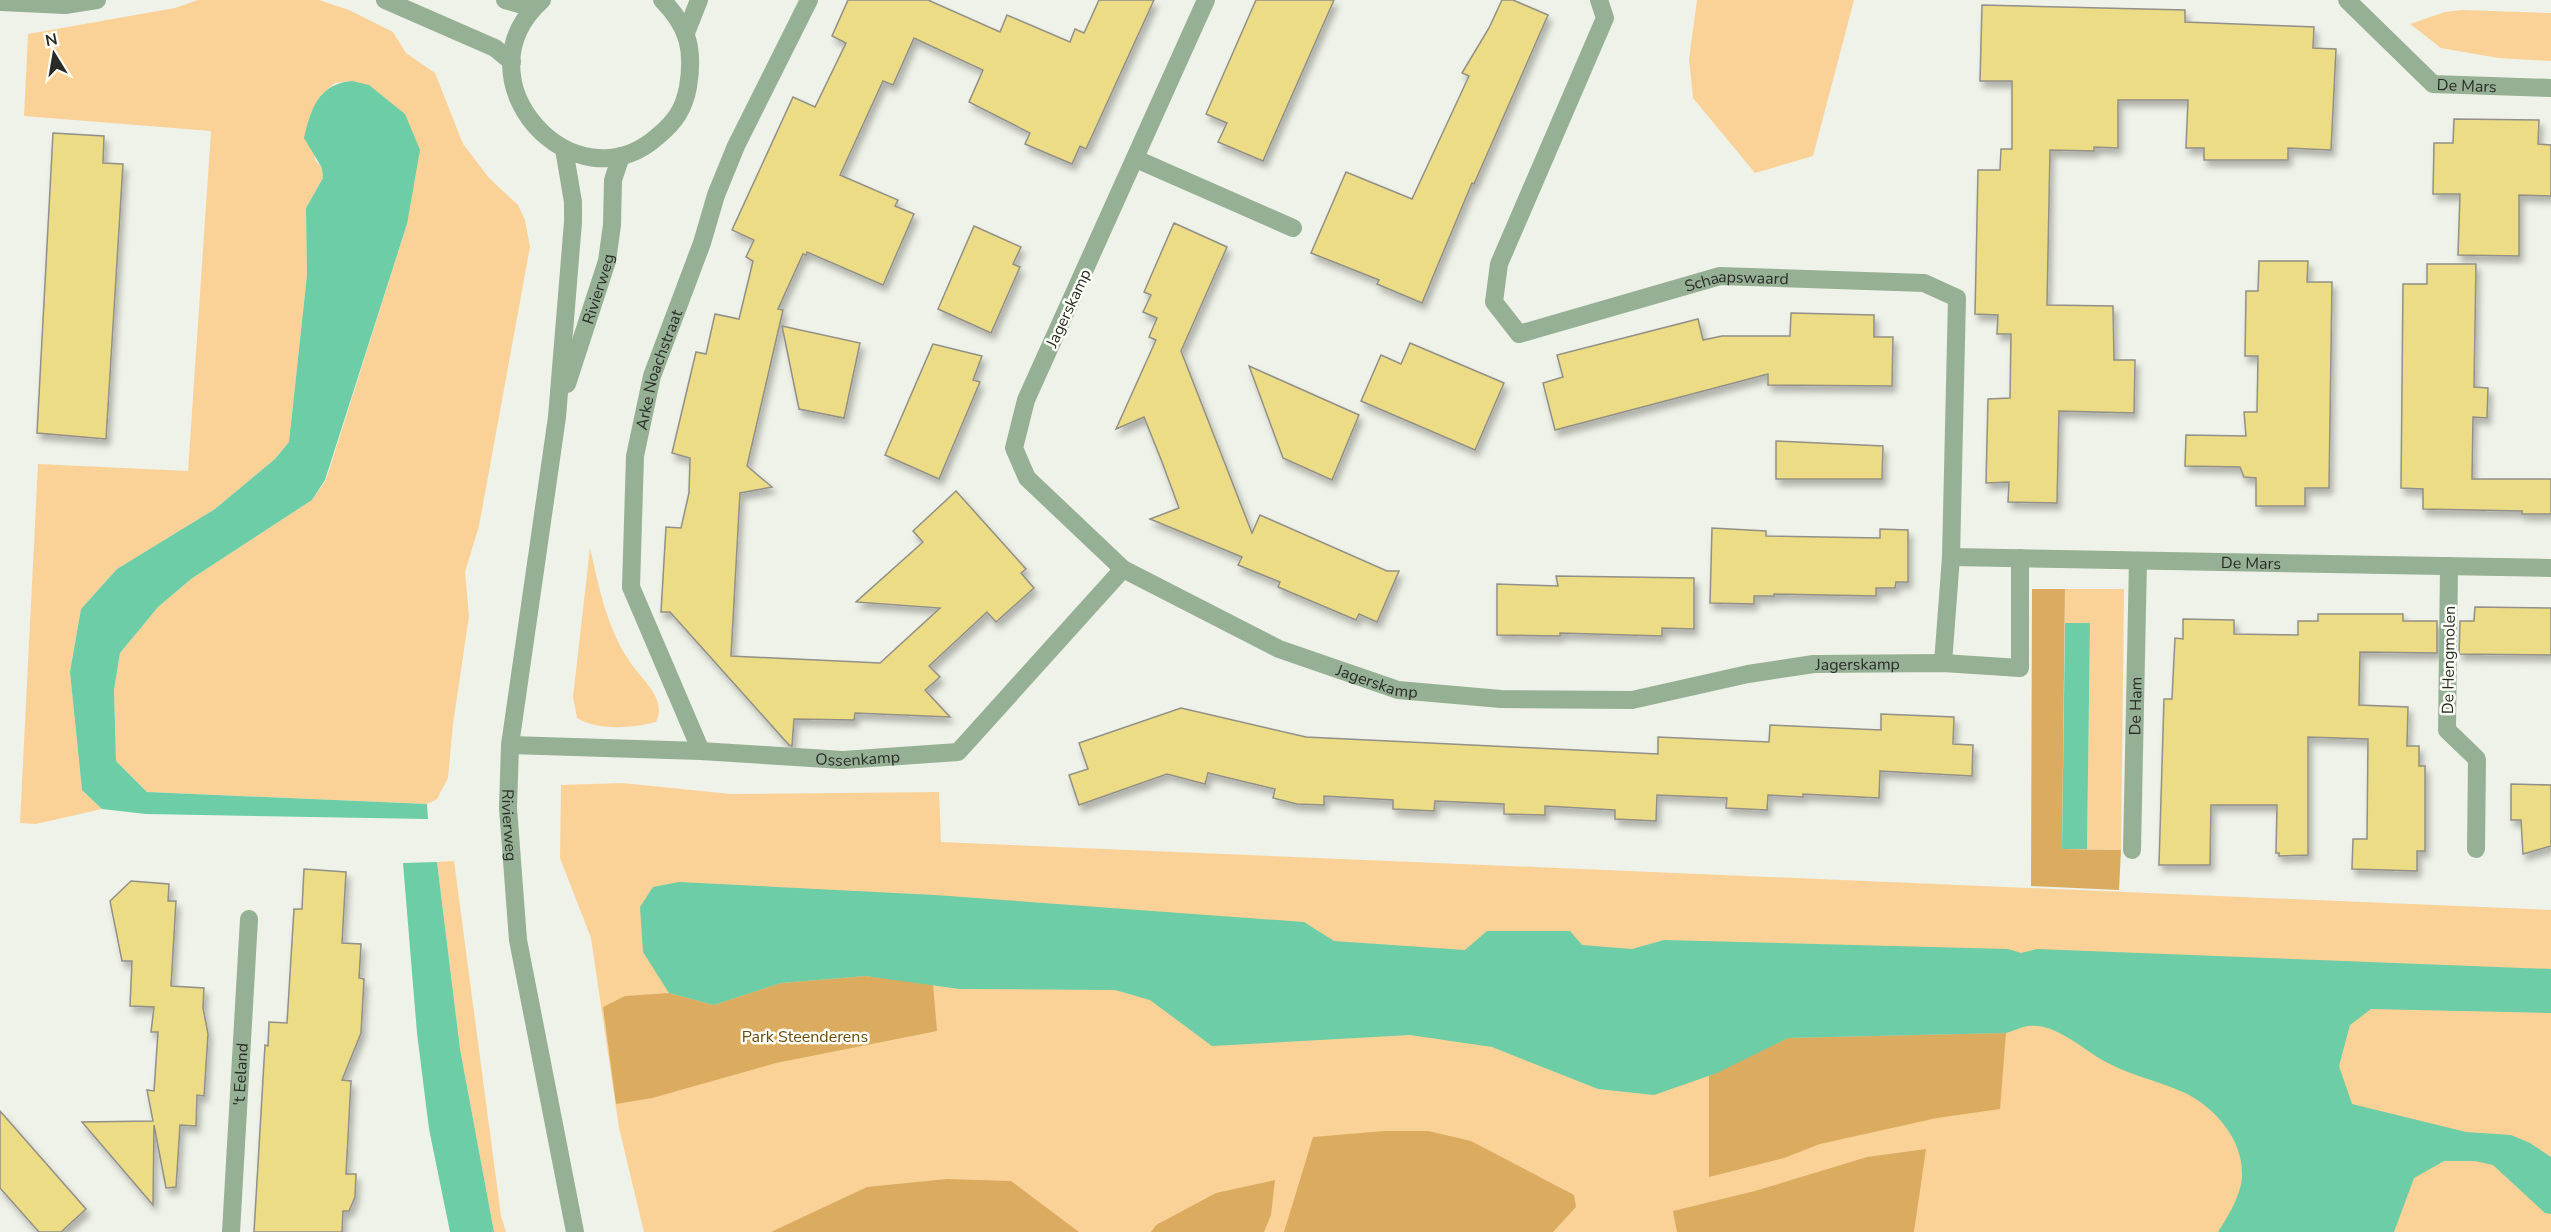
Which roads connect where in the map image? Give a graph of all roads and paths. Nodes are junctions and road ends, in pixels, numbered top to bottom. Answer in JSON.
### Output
{"nodes":[{"id":1,"x":97,"y":0,"type":"edge"},
{"id":2,"x":385,"y":0,"type":"edge"},
{"id":3,"x":505,"y":0,"type":"edge"},
{"id":4,"x":662,"y":0,"type":"edge"},
{"id":5,"x":699,"y":0,"type":"edge"},
{"id":6,"x":809,"y":0,"type":"edge"},
{"id":7,"x":1206,"y":0,"type":"edge"},
{"id":8,"x":1599,"y":0,"type":"edge"},
{"id":9,"x":2346,"y":0,"type":"edge"},
{"id":10,"x":0,"y":2,"type":"edge"},
{"id":11,"x":538,"y":4,"type":"edge"},
{"id":12,"x":686,"y":33,"type":"junction"},
{"id":13,"x":512,"y":62,"type":"junction"},
{"id":14,"x":2551,"y":88,"type":"edge"},
{"id":15,"x":564,"y":149,"type":"junction"},
{"id":16,"x":621,"y":156,"type":"junction"},
{"id":17,"x":1137,"y":159,"type":"junction"},
{"id":18,"x":1293,"y":228,"type":"dead end"},
{"id":19,"x":557,"y":417,"type":"junction"},
{"id":20,"x":1951,"y":557,"type":"junction"},
{"id":21,"x":2020,"y":558,"type":"junction"},
{"id":22,"x":2139,"y":561,"type":"junction"},
{"id":23,"x":2450,"y":566,"type":"junction"},
{"id":24,"x":2551,"y":568,"type":"edge"},
{"id":25,"x":1123,"y":569,"type":"junction"},
{"id":26,"x":1943,"y":663,"type":"junction"},
{"id":27,"x":510,"y":746,"type":"junction"},
{"id":28,"x":701,"y":751,"type":"junction"},
{"id":29,"x":2476,"y":849,"type":"dead end"},
{"id":30,"x":2132,"y":850,"type":"dead end"},
{"id":31,"x":249,"y":919,"type":"dead end"},
{"id":32,"x":231,"y":1232,"type":"edge"},
{"id":33,"x":575,"y":1232,"type":"edge"}],
"edges":[{"from":1,"to":10,"type":"street"},
{"from":2,"to":13,"type":"street"},
{"from":3,"to":11,"type":"street"},
{"from":4,"to":12,"type":"street"},
{"from":5,"to":12,"type":"street"},
{"from":6,"to":28,"type":"street","name":"Arke Noachstraat"},
{"from":7,"to":17,"type":"street","name":"Jagerskamp"},
{"from":8,"to":20,"type":"street","name":"Schaapswaard"},
{"from":9,"to":14,"type":"street","name":"De Mars"},
{"from":11,"to":13,"type":"street"},
{"from":12,"to":16,"type":"street"},
{"from":13,"to":15,"type":"street"},
{"from":15,"to":16,"type":"street"},
{"from":15,"to":19,"type":"street","name":"Rivierweg"},
{"from":16,"to":19,"type":"street","name":"Rivierweg"},
{"from":17,"to":18,"type":"street"},
{"from":17,"to":25,"type":"street","name":"Jagerskamp"},
{"from":19,"to":27,"type":"street","name":"Rivierweg"},
{"from":20,"to":21,"type":"street","name":"De Mars"},
{"from":20,"to":26,"type":"street","name":"Schaapswaard"},
{"from":21,"to":22,"type":"street","name":"De Mars"},
{"from":21,"to":26,"type":"street","name":"Jagerskamp"},
{"from":22,"to":23,"type":"street","name":"De Mars"},
{"from":22,"to":30,"type":"street","name":"De Ham"},
{"from":23,"to":24,"type":"street","name":"De Mars"},
{"from":23,"to":29,"type":"street","name":"De Hengmolen"},
{"from":25,"to":26,"type":"street","name":"Jagerskamp"},
{"from":25,"to":28,"type":"street","name":"Ossenkamp"},
{"from":27,"to":28,"type":"street","name":"Ossenkamp"},
{"from":27,"to":33,"type":"street","name":"Rivierweg"},
{"from":31,"to":32,"type":"street","name":"'t Eeland"}]}
